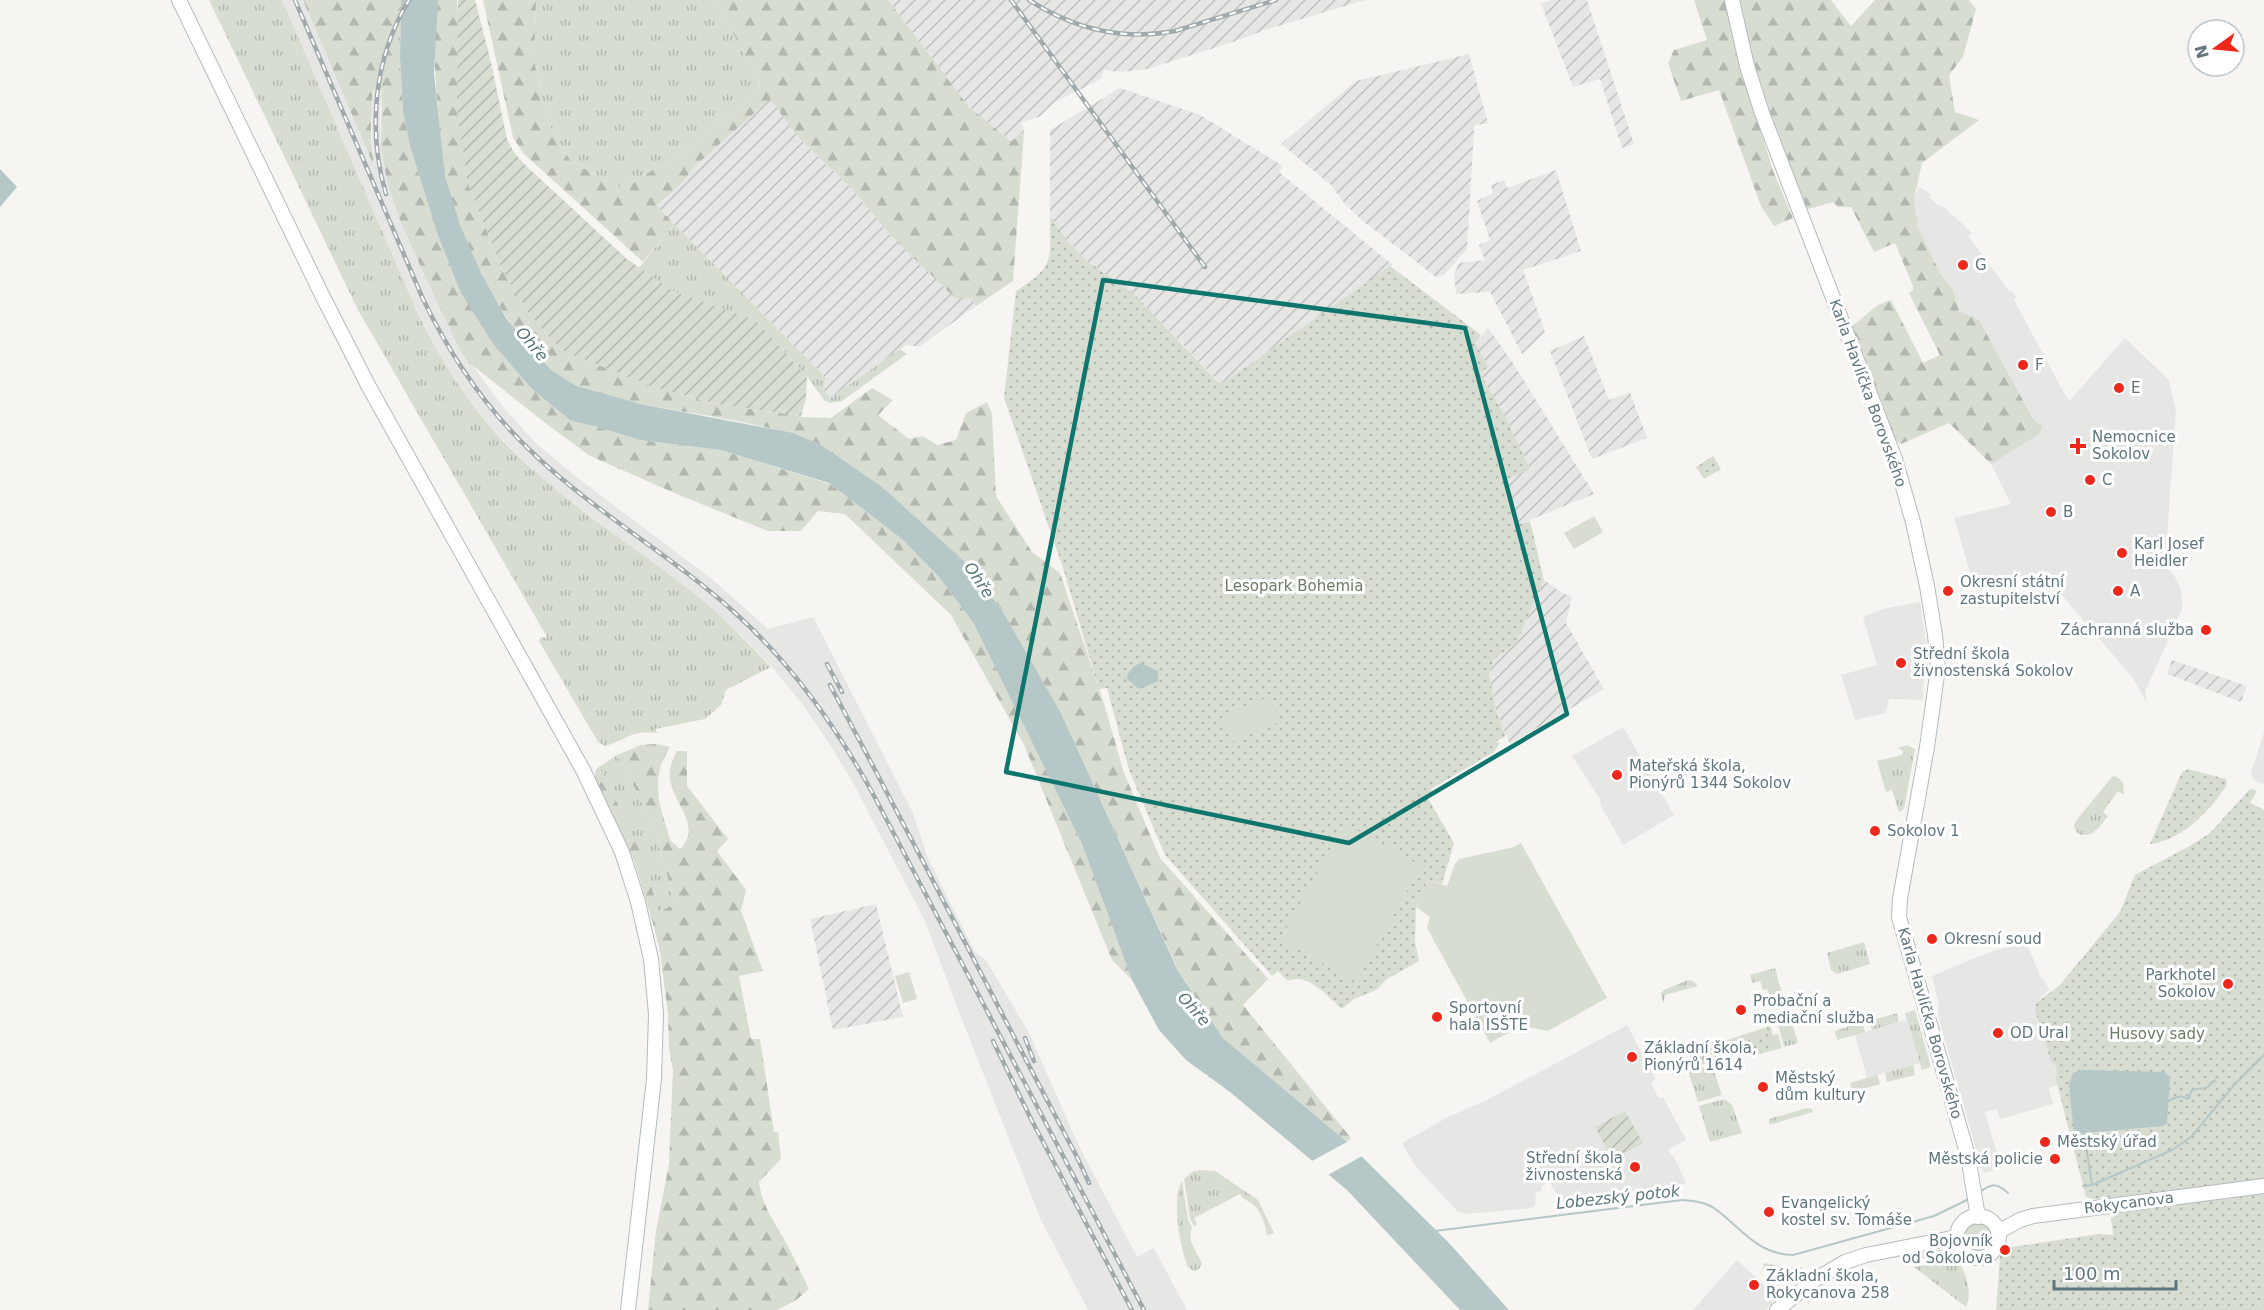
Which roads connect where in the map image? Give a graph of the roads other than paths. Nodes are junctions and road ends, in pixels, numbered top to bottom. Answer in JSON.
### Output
{"nodes":[{"id":1,"x":178,"y":0,"type":"edge"},
{"id":2,"x":1732,"y":0,"type":"edge"},
{"id":3,"x":2264,"y":1186,"type":"edge"},
{"id":4,"x":1977,"y":1210,"type":"junction"},
{"id":5,"x":1998,"y":1232,"type":"junction"},
{"id":6,"x":1957,"y":1237,"type":"junction"},
{"id":7,"x":628,"y":1310,"type":"edge"},
{"id":8,"x":1777,"y":1310,"type":"edge"}],
"edges":[{"from":1,"to":7,"type":"street"},
{"from":2,"to":4,"type":"street","name":"Karla Havlíčka Borovského"},
{"from":3,"to":5,"type":"street","name":"Rokycanova"},
{"from":4,"to":5,"type":"street"},
{"from":4,"to":6,"type":"street"},
{"from":5,"to":6,"type":"street"},
{"from":6,"to":8,"type":"street"}]}
